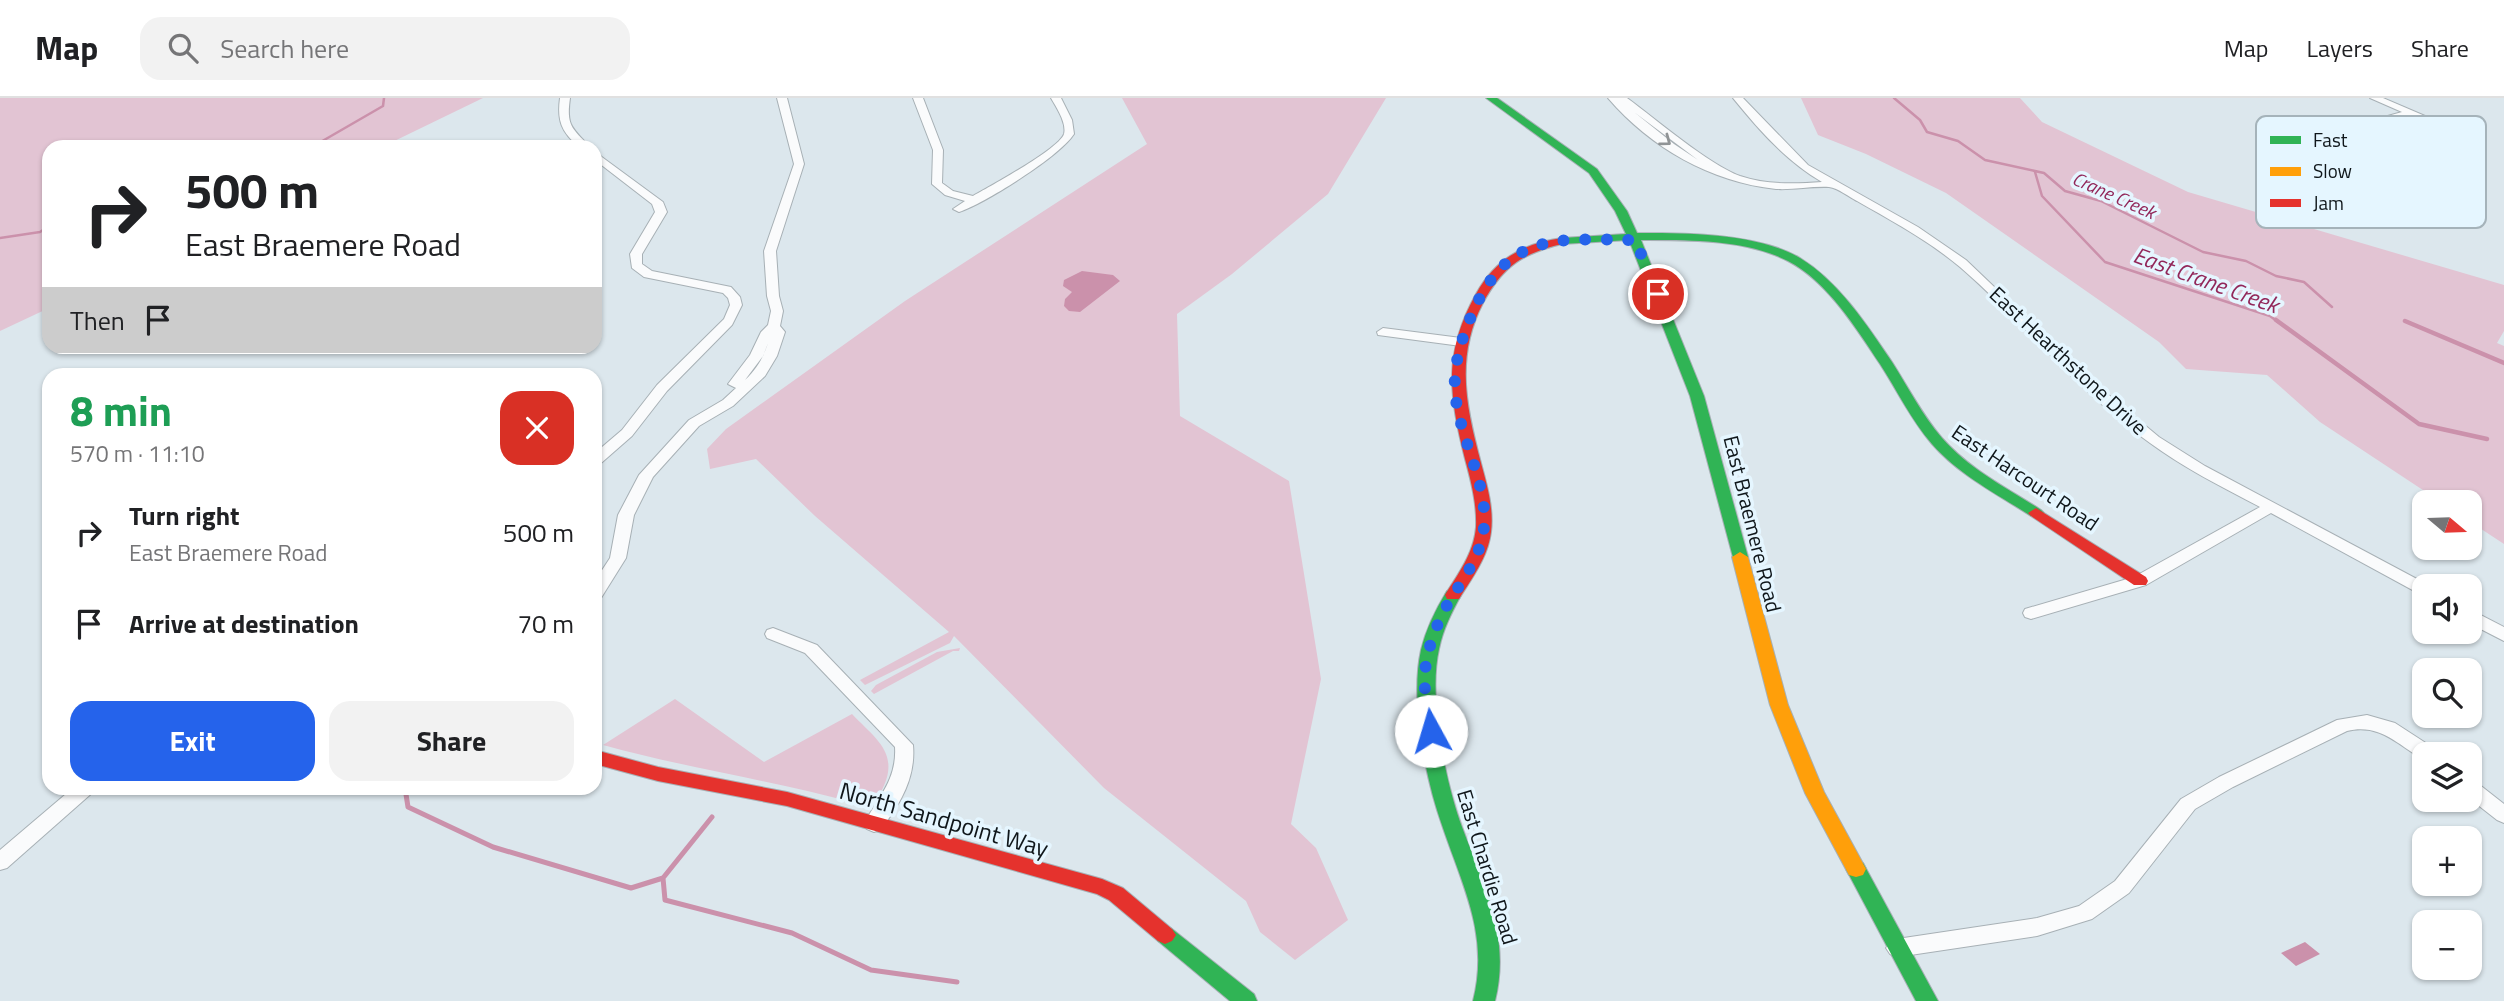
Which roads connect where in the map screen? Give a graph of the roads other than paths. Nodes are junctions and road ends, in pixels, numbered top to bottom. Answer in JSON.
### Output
{"nodes":[{"id":1,"x":565,"y":98,"type":"edge"},
{"id":2,"x":782,"y":98,"type":"edge"},
{"id":3,"x":918,"y":98,"type":"edge"},
{"id":4,"x":1056,"y":98,"type":"edge"},
{"id":5,"x":1491,"y":98,"type":"edge"},
{"id":6,"x":1613,"y":98,"type":"edge"},
{"id":7,"x":1620,"y":98,"type":"edge"},
{"id":8,"x":1738,"y":98,"type":"edge"},
{"id":9,"x":2375,"y":98,"type":"edge"},
{"id":10,"x":2410,"y":113,"type":"junction"},
{"id":11,"x":2399,"y":116,"type":"edge"},
{"id":12,"x":2418,"y":116,"type":"edge"},
{"id":13,"x":576,"y":140,"type":"edge"},
{"id":14,"x":602,"y":160,"type":"edge"},
{"id":15,"x":1736,"y":178,"type":"junction"},
{"id":16,"x":1835,"y":183,"type":"junction"},
{"id":17,"x":975,"y":200,"type":"junction"},
{"id":18,"x":959,"y":209,"type":"dead end"},
{"id":19,"x":1635,"y":240,"type":"junction"},
{"id":20,"x":1384,"y":332,"type":"dead end"},
{"id":21,"x":1461,"y":342,"type":"junction"},
{"id":22,"x":602,"y":455,"type":"edge"},
{"id":23,"x":2271,"y":508,"type":"junction"},
{"id":24,"x":2140,"y":581,"type":"junction"},
{"id":25,"x":602,"y":583,"type":"edge"},
{"id":26,"x":2412,"y":583,"type":"edge"},
{"id":27,"x":2031,"y":613,"type":"dead end"},
{"id":28,"x":2482,"y":622,"type":"edge"},
{"id":29,"x":773,"y":634,"type":"dead end"},
{"id":30,"x":2504,"y":635,"type":"edge"},
{"id":31,"x":2413,"y":742,"type":"edge"},
{"id":32,"x":602,"y":759,"type":"edge"},
{"id":33,"x":77,"y":795,"type":"edge"},
{"id":34,"x":2482,"y":797,"type":"edge"},
{"id":35,"x":2504,"y":815,"type":"edge"},
{"id":36,"x":874,"y":824,"type":"junction"},
{"id":37,"x":0,"y":862,"type":"edge"},
{"id":38,"x":1897,"y":948,"type":"junction"},
{"id":39,"x":1246,"y":1001,"type":"edge"},
{"id":40,"x":1484,"y":1001,"type":"edge"},
{"id":41,"x":1927,"y":1001,"type":"edge"}],
"edges":[{"from":1,"to":13,"type":"street"},
{"from":2,"to":25,"type":"street"},
{"from":3,"to":17,"type":"street"},
{"from":4,"to":17,"type":"street"},
{"from":5,"to":19,"type":"street","name":"East Braemere Road"},
{"from":6,"to":15,"type":"street","one_way":true},
{"from":7,"to":15,"type":"street"},
{"from":8,"to":16,"type":"street","name":"East Hearthstone Drive"},
{"from":9,"to":10,"type":"street"},
{"from":10,"to":11,"type":"street"},
{"from":10,"to":12,"type":"street"},
{"from":14,"to":22,"type":"street"},
{"from":15,"to":16,"type":"street"},
{"from":16,"to":23,"type":"street","name":"East Hearthstone Drive"},
{"from":17,"to":18,"type":"street"},
{"from":19,"to":21,"type":"street","name":"East Chardie Road"},
{"from":19,"to":24,"type":"street","name":"East Harcourt Road"},
{"from":19,"to":38,"type":"street","name":"East Braemere Road"},
{"from":20,"to":21,"type":"street"},
{"from":21,"to":40,"type":"street","name":"East Chardie Road"},
{"from":23,"to":24,"type":"street"},
{"from":23,"to":26,"type":"street","name":"East Hearthstone Drive"},
{"from":24,"to":27,"type":"street"},
{"from":28,"to":30,"type":"street"},
{"from":29,"to":36,"type":"street"},
{"from":31,"to":38,"type":"street"},
{"from":32,"to":36,"type":"street","name":"North Sandpoint Way"},
{"from":33,"to":37,"type":"street"},
{"from":34,"to":35,"type":"street"},
{"from":36,"to":39,"type":"street","name":"North Sandpoint Way"},
{"from":38,"to":41,"type":"street","name":"East Braemere Road"}]}
